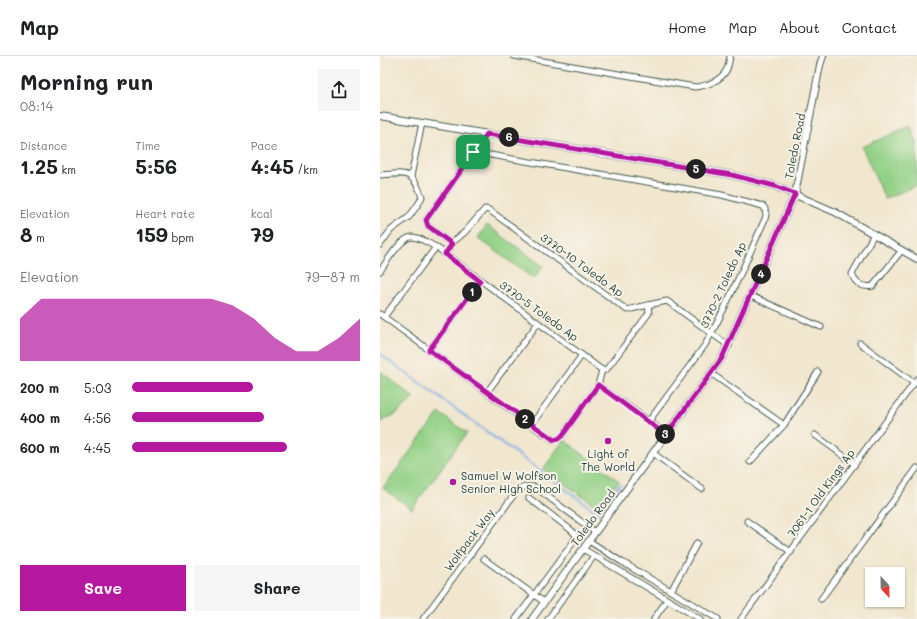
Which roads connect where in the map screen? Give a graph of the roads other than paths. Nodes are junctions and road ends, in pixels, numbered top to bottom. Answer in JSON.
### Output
{"nodes":[{"id":1,"x":514,"y":56,"type":"edge"},
{"id":2,"x":730,"y":56,"type":"edge"},
{"id":3,"x":823,"y":56,"type":"edge"},
{"id":4,"x":524,"y":57,"type":"edge"},
{"id":5,"x":380,"y":116,"type":"edge"},
{"id":6,"x":422,"y":123,"type":"junction"},
{"id":7,"x":487,"y":134,"type":"junction"},
{"id":8,"x":473,"y":152,"type":"junction"},
{"id":9,"x":380,"y":175,"type":"edge"},
{"id":10,"x":411,"y":176,"type":"junction"},
{"id":11,"x":795,"y":194,"type":"junction"},
{"id":12,"x":874,"y":234,"type":"junction"},
{"id":13,"x":452,"y":244,"type":"junction"},
{"id":14,"x":380,"y":245,"type":"edge"},
{"id":15,"x":436,"y":247,"type":"junction"},
{"id":16,"x":902,"y":250,"type":"junction"},
{"id":17,"x":445,"y":254,"type":"junction"},
{"id":18,"x":917,"y":259,"type":"edge"},
{"id":19,"x":380,"y":272,"type":"edge"},
{"id":20,"x":480,"y":281,"type":"junction"},
{"id":21,"x":751,"y":296,"type":"junction"},
{"id":22,"x":648,"y":305,"type":"junction"},
{"id":23,"x":382,"y":315,"type":"edge"},
{"id":24,"x":538,"y":323,"type":"junction"},
{"id":25,"x":821,"y":327,"type":"dead end"},
{"id":26,"x":712,"y":334,"type":"junction"},
{"id":27,"x":860,"y":342,"type":"dead end"},
{"id":28,"x":729,"y":346,"type":"junction"},
{"id":29,"x":429,"y":350,"type":"junction"},
{"id":30,"x":582,"y":355,"type":"junction"},
{"id":31,"x":602,"y":370,"type":"junction"},
{"id":32,"x":818,"y":372,"type":"dead end"},
{"id":33,"x":712,"y":374,"type":"junction"},
{"id":34,"x":916,"y":381,"type":"edge"},
{"id":35,"x":598,"y":385,"type":"junction"},
{"id":36,"x":487,"y":392,"type":"junction"},
{"id":37,"x":648,"y":421,"type":"junction"},
{"id":38,"x":532,"y":424,"type":"junction"},
{"id":39,"x":784,"y":425,"type":"junction"},
{"id":40,"x":666,"y":435,"type":"junction"},
{"id":41,"x":815,"y":435,"type":"dead end"},
{"id":42,"x":653,"y":453,"type":"junction"},
{"id":43,"x":750,"y":462,"type":"dead end"},
{"id":44,"x":855,"y":464,"type":"junction"},
{"id":45,"x":917,"y":468,"type":"edge"},
{"id":46,"x":702,"y":489,"type":"dead end"},
{"id":47,"x":529,"y":498,"type":"dead end"},
{"id":48,"x":747,"y":521,"type":"dead end"},
{"id":49,"x":595,"y":532,"type":"junction"},
{"id":50,"x":589,"y":540,"type":"junction"},
{"id":51,"x":697,"y":543,"type":"dead end"},
{"id":52,"x":583,"y":549,"type":"junction"},
{"id":53,"x":791,"y":552,"type":"junction"},
{"id":54,"x":594,"y":556,"type":"junction"},
{"id":55,"x":484,"y":559,"type":"dead end"},
{"id":56,"x":670,"y":591,"type":"junction"},
{"id":57,"x":534,"y":594,"type":"junction"},
{"id":58,"x":822,"y":599,"type":"dead end"},
{"id":59,"x":667,"y":600,"type":"junction"},
{"id":60,"x":544,"y":602,"type":"junction"},
{"id":61,"x":549,"y":617,"type":"edge"},
{"id":62,"x":534,"y":618,"type":"edge"},
{"id":63,"x":423,"y":619,"type":"edge"},
{"id":64,"x":516,"y":619,"type":"edge"},
{"id":65,"x":654,"y":619,"type":"edge"},
{"id":66,"x":700,"y":619,"type":"edge"},
{"id":67,"x":718,"y":619,"type":"edge"},
{"id":68,"x":741,"y":619,"type":"edge"}],
"edges":[{"from":1,"to":4,"type":"street"},
{"from":2,"to":4,"type":"street"},
{"from":3,"to":11,"type":"street","name":"Toledo Road"},
{"from":5,"to":6,"type":"street"},
{"from":6,"to":7,"type":"street"},
{"from":6,"to":10,"type":"street"},
{"from":7,"to":8,"type":"street"},
{"from":7,"to":11,"type":"street"},
{"from":8,"to":13,"type":"street"},
{"from":8,"to":26,"type":"street","name":"3770-2 Toledo Ap"},
{"from":9,"to":10,"type":"street"},
{"from":10,"to":14,"type":"street"},
{"from":11,"to":12,"type":"street"},
{"from":11,"to":21,"type":"street","name":"Toledo Road"},
{"from":12,"to":16,"type":"street"},
{"from":12,"to":16,"type":"street"},
{"from":13,"to":17,"type":"street","name":"3770-10 Toledo Ap"},
{"from":13,"to":22,"type":"street","name":"3770-10 Toledo Ap"},
{"from":15,"to":17,"type":"street"},
{"from":15,"to":19,"type":"street"},
{"from":15,"to":23,"type":"street"},
{"from":16,"to":18,"type":"street"},
{"from":17,"to":20,"type":"street","name":"3770-5 Toledo Ap"},
{"from":20,"to":24,"type":"street","name":"3770-5 Toledo Ap"},
{"from":20,"to":29,"type":"street"},
{"from":21,"to":25,"type":"street"},
{"from":21,"to":28,"type":"street","name":"Toledo Road"},
{"from":22,"to":26,"type":"street"},
{"from":22,"to":31,"type":"street"},
{"from":23,"to":29,"type":"street"},
{"from":24,"to":30,"type":"street","name":"3770-5 Toledo Ap"},
{"from":24,"to":36,"type":"street"},
{"from":26,"to":28,"type":"street"},
{"from":26,"to":37,"type":"street","name":"3770-2 Toledo Ap"},
{"from":27,"to":34,"type":"street"},
{"from":28,"to":33,"type":"street","name":"Toledo Road"},
{"from":29,"to":36,"type":"street"},
{"from":30,"to":31,"type":"street","name":"3770-5 Toledo Ap"},
{"from":30,"to":38,"type":"street"},
{"from":31,"to":35,"type":"street"},
{"from":32,"to":39,"type":"street"},
{"from":33,"to":39,"type":"street"},
{"from":33,"to":40,"type":"street","name":"Toledo Road"},
{"from":34,"to":44,"type":"street","name":"7061-1 Old Kings Ap"},
{"from":35,"to":37,"type":"street"},
{"from":35,"to":38,"type":"street"},
{"from":36,"to":38,"type":"street"},
{"from":37,"to":40,"type":"street"},
{"from":39,"to":43,"type":"street"},
{"from":40,"to":42,"type":"street","name":"Toledo Road"},
{"from":41,"to":44,"type":"street"},
{"from":42,"to":46,"type":"street"},
{"from":42,"to":49,"type":"street","name":"Toledo Road"},
{"from":44,"to":53,"type":"street","name":"7061-1 Old Kings Ap"},
{"from":45,"to":58,"type":"street"},
{"from":47,"to":57,"type":"street"},
{"from":48,"to":53,"type":"street"},
{"from":49,"to":50,"type":"street","name":"Toledo Road"},
{"from":49,"to":63,"type":"street","name":"Wolfpack Way"},
{"from":50,"to":52,"type":"street","name":"Toledo Road"},
{"from":50,"to":56,"type":"street"},
{"from":51,"to":56,"type":"street"},
{"from":52,"to":54,"type":"street"},
{"from":52,"to":60,"type":"street","name":"Toledo Road"},
{"from":53,"to":68,"type":"street","name":"7061-1 Old Kings Ap"},
{"from":54,"to":59,"type":"street"},
{"from":54,"to":61,"type":"street"},
{"from":55,"to":57,"type":"street"},
{"from":56,"to":67,"type":"street"},
{"from":57,"to":60,"type":"street"},
{"from":57,"to":64,"type":"street"},
{"from":59,"to":65,"type":"street"},
{"from":59,"to":66,"type":"street"},
{"from":60,"to":62,"type":"street","name":"Toledo Road"}]}
